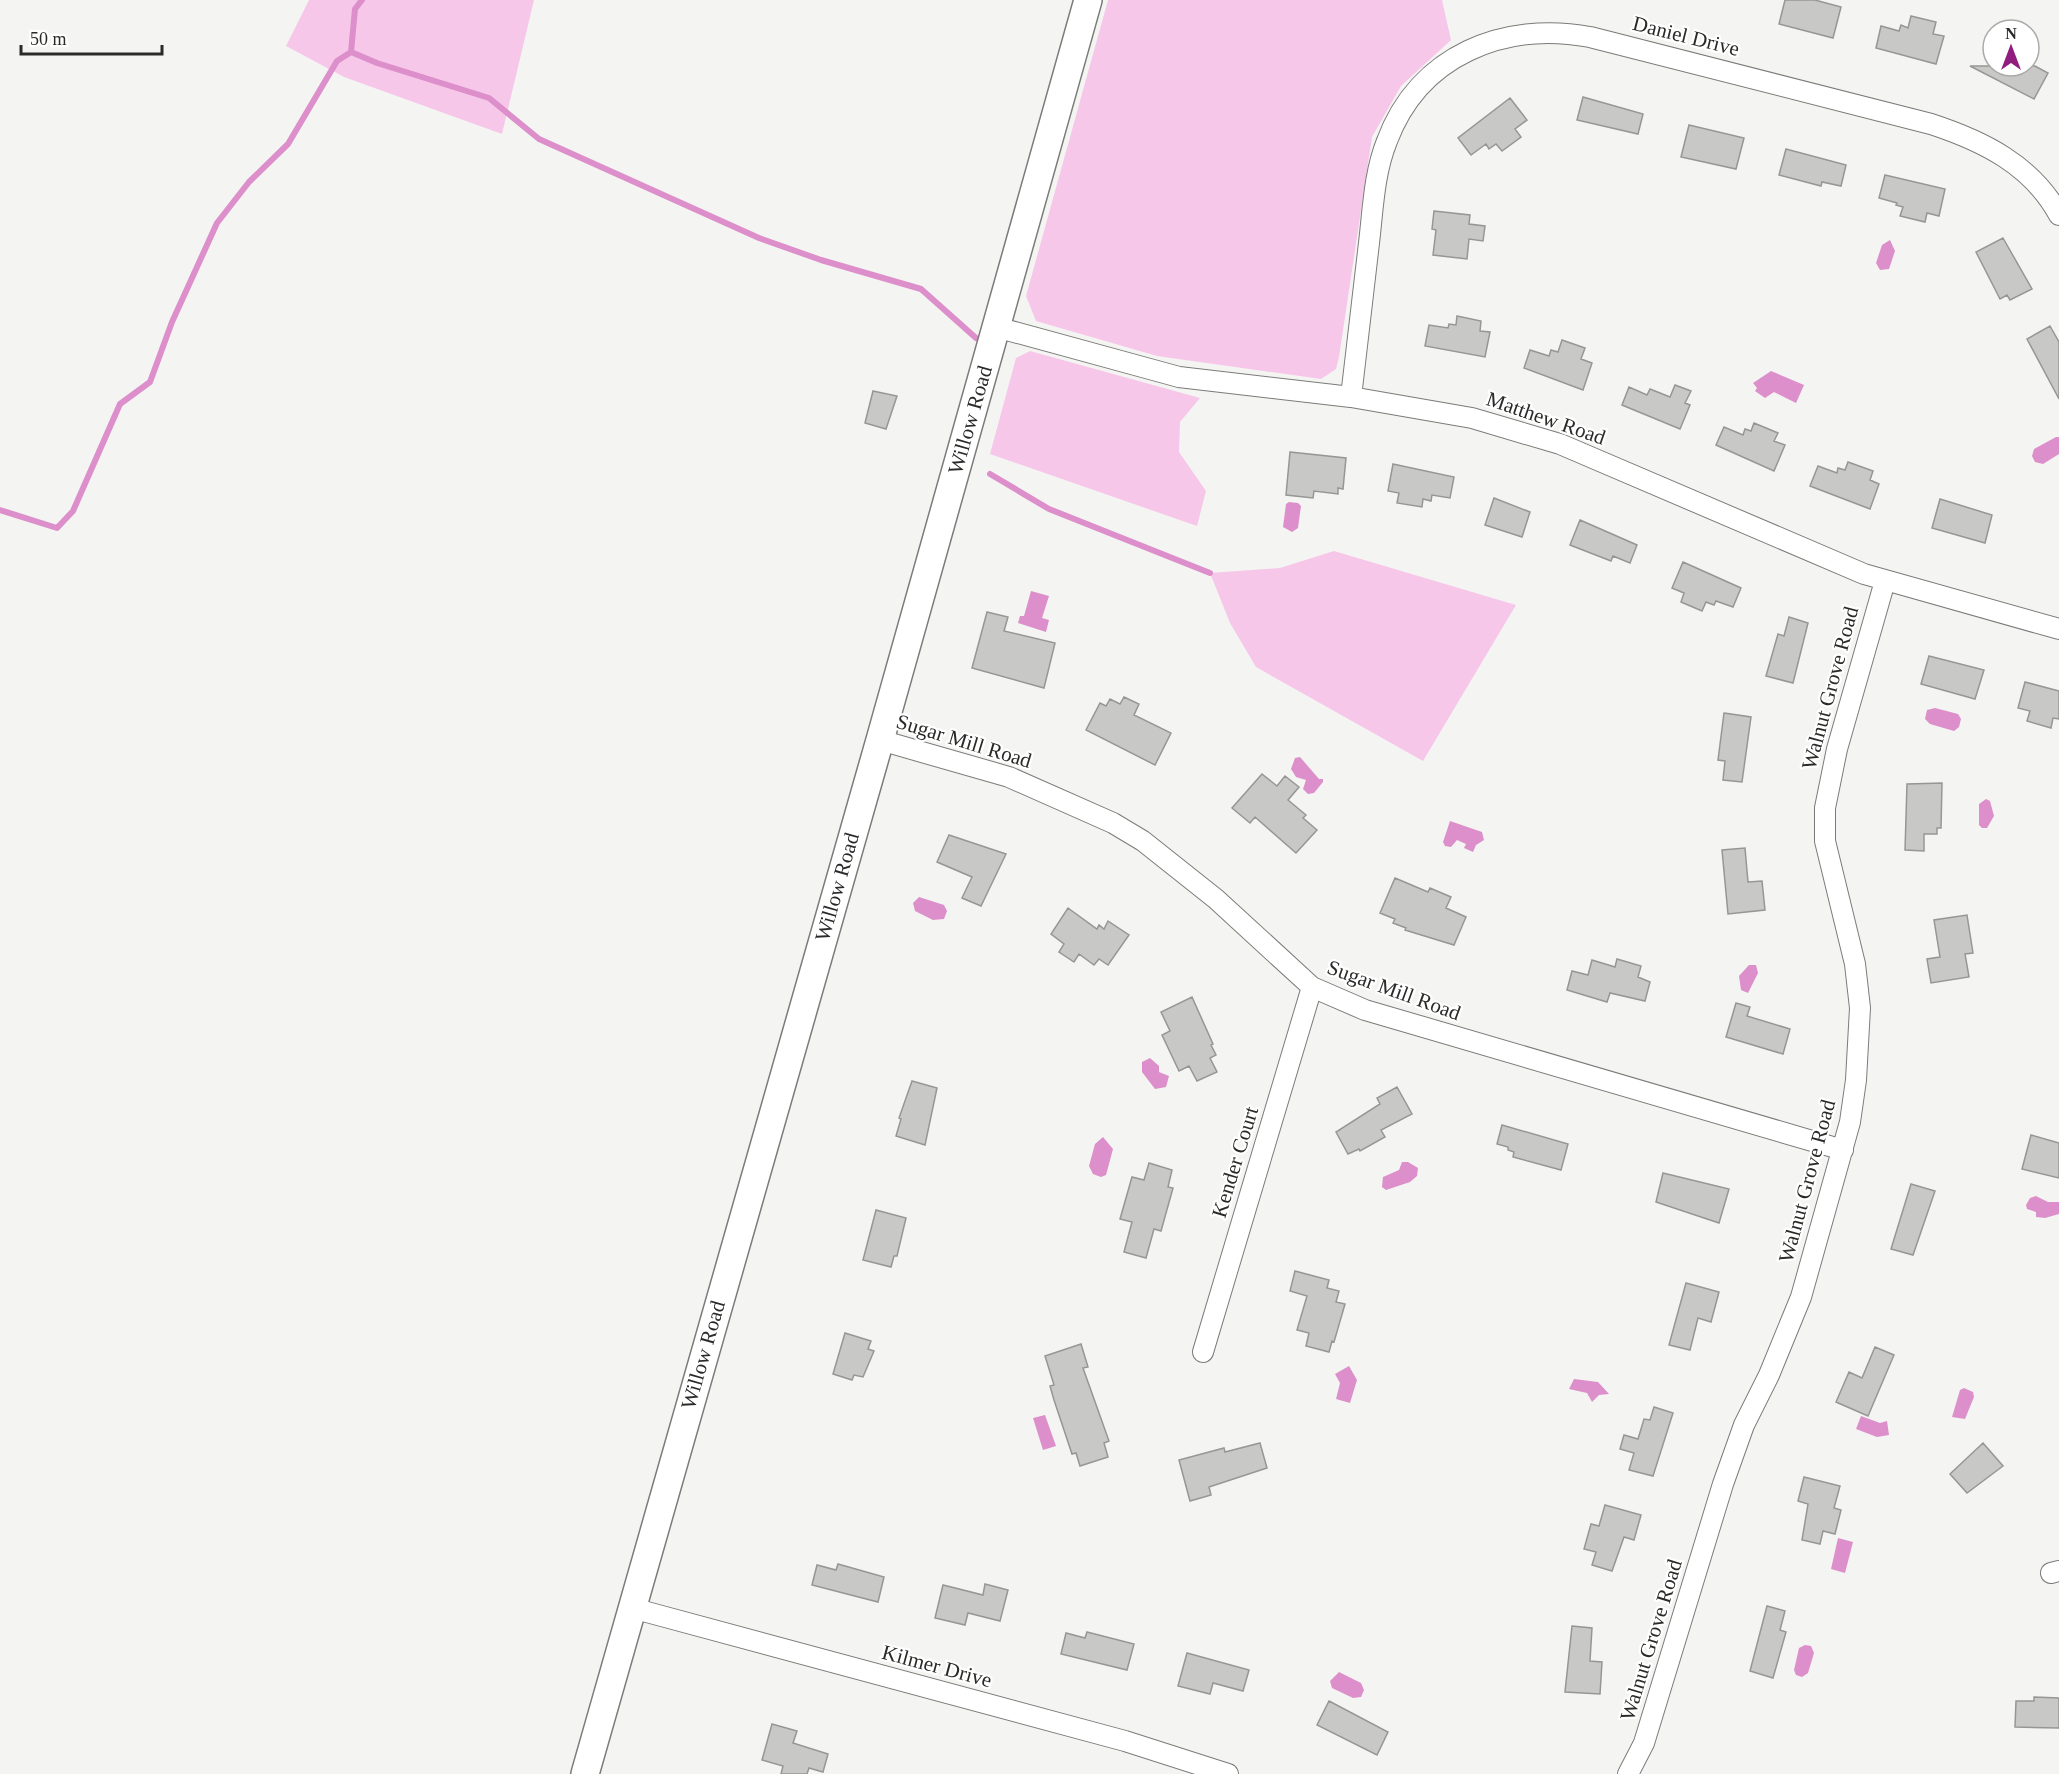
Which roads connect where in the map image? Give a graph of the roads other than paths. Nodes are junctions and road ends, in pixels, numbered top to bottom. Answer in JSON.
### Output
{"nodes":[{"id":1,"x":1088,"y":0,"type":"edge"},
{"id":2,"x":2059,"y":215,"type":"edge"},
{"id":3,"x":996,"y":327,"type":"junction"},
{"id":4,"x":1351,"y":397,"type":"junction"},
{"id":5,"x":1885,"y":581,"type":"junction"},
{"id":6,"x":2059,"y":629,"type":"edge"},
{"id":7,"x":880,"y":740,"type":"junction"},
{"id":8,"x":1312,"y":987,"type":"junction"},
{"id":9,"x":1843,"y":1150,"type":"junction"},
{"id":10,"x":1203,"y":1352,"type":"dead end"},
{"id":11,"x":632,"y":1608,"type":"junction"},
{"id":12,"x":585,"y":1774,"type":"edge"},
{"id":13,"x":1228,"y":1774,"type":"edge"},
{"id":14,"x":1628,"y":1774,"type":"edge"}],
"edges":[{"from":1,"to":3,"type":"street","name":"Willow Road"},
{"from":2,"to":4,"type":"street","name":"Daniel Drive"},
{"from":3,"to":4,"type":"street","name":"Matthew Road"},
{"from":3,"to":7,"type":"street","name":"Willow Road"},
{"from":4,"to":5,"type":"street","name":"Matthew Road"},
{"from":5,"to":6,"type":"street","name":"Matthew Road"},
{"from":5,"to":9,"type":"street","name":"Walnut Grove Road"},
{"from":7,"to":8,"type":"street","name":"Sugar Mill Road"},
{"from":7,"to":11,"type":"street","name":"Willow Road"},
{"from":8,"to":9,"type":"street","name":"Sugar Mill Road"},
{"from":8,"to":10,"type":"street","name":"Kender Court"},
{"from":9,"to":14,"type":"street","name":"Walnut Grove Road"},
{"from":11,"to":12,"type":"street","name":"Willow Road"},
{"from":11,"to":13,"type":"street","name":"Kilmer Drive"}]}
